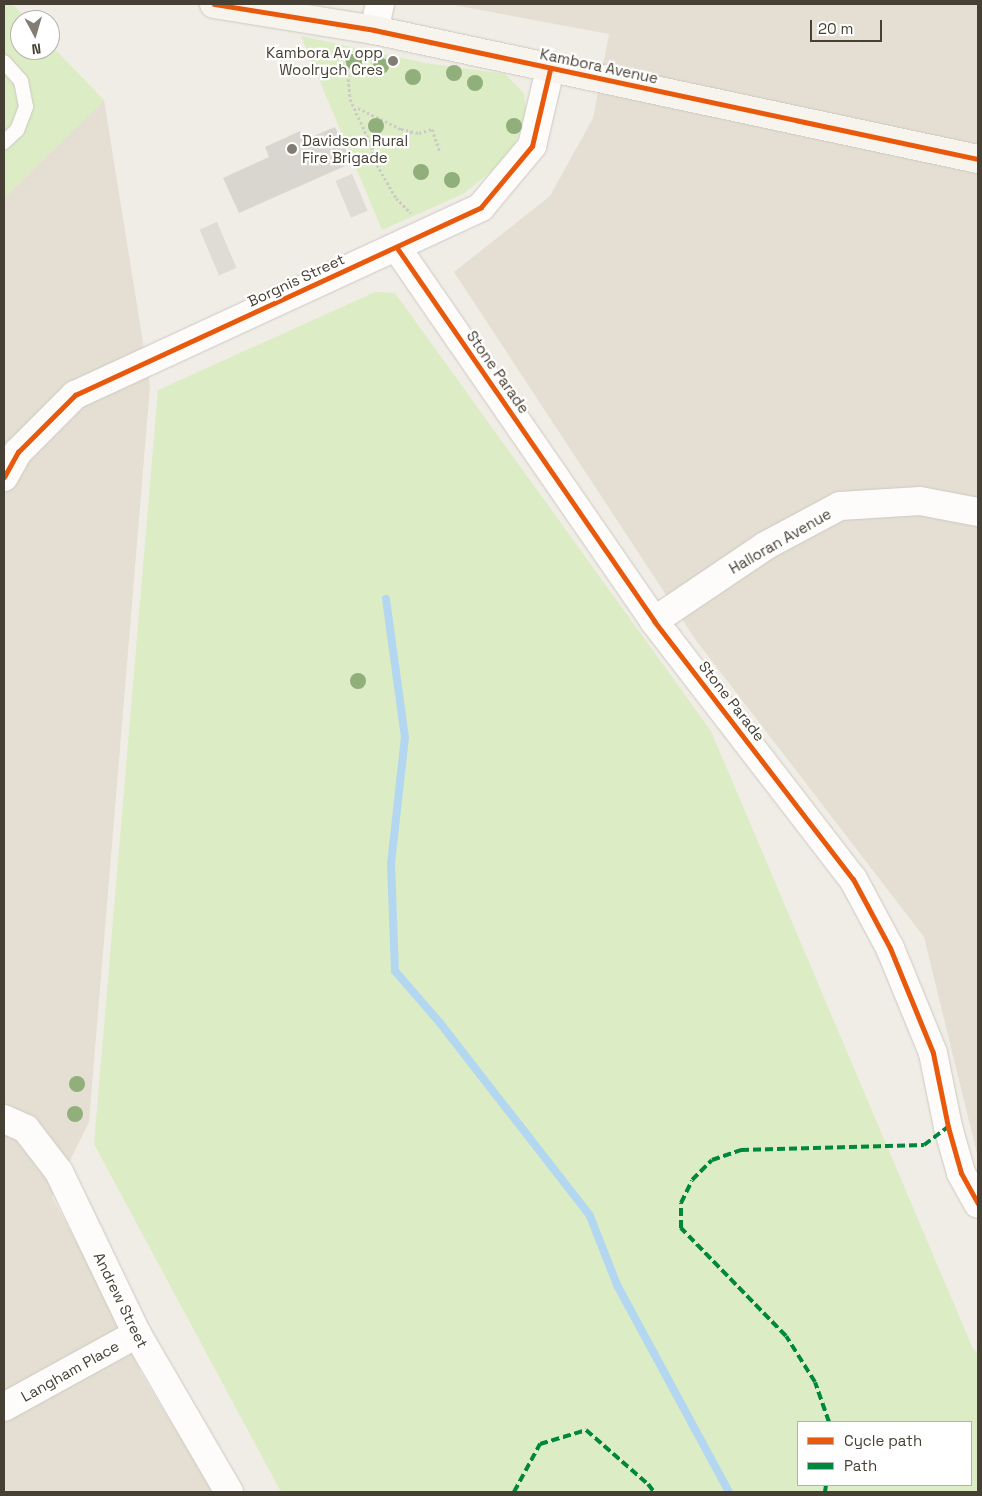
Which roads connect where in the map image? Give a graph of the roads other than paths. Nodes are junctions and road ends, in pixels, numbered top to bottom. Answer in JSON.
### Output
{"nodes":[{"id":1,"x":214,"y":4,"type":"edge"},
{"id":2,"x":380,"y":4,"type":"edge"},
{"id":3,"x":374,"y":30,"type":"junction"},
{"id":4,"x":4,"y":62,"type":"edge"},
{"id":5,"x":550,"y":69,"type":"junction"},
{"id":6,"x":4,"y":142,"type":"edge"},
{"id":7,"x":978,"y":159,"type":"edge"},
{"id":8,"x":396,"y":248,"type":"junction"},
{"id":9,"x":4,"y":477,"type":"edge"},
{"id":10,"x":978,"y":512,"type":"edge"},
{"id":11,"x":654,"y":620,"type":"junction"},
{"id":12,"x":4,"y":1119,"type":"edge"},
{"id":13,"x":978,"y":1204,"type":"edge"},
{"id":14,"x":137,"y":1334,"type":"junction"},
{"id":15,"x":4,"y":1407,"type":"edge"},
{"id":16,"x":229,"y":1492,"type":"edge"}],
"edges":[{"from":1,"to":3,"type":"street","name":"Kambora Avenue"},
{"from":2,"to":3,"type":"street"},
{"from":3,"to":5,"type":"street","name":"Kambora Avenue"},
{"from":4,"to":6,"type":"lane"},
{"from":5,"to":7,"type":"street","name":"Kambora Avenue"},
{"from":5,"to":8,"type":"street","name":"Borgnis Street"},
{"from":8,"to":9,"type":"street","name":"Borgnis Street"},
{"from":8,"to":11,"type":"street","name":"Stone Parade"},
{"from":10,"to":11,"type":"street","name":"Halloran Avenue"},
{"from":11,"to":13,"type":"street","name":"Stone Parade"},
{"from":12,"to":14,"type":"street","name":"Andrew Street"},
{"from":14,"to":15,"type":"street","name":"Langham Place"},
{"from":14,"to":16,"type":"street","name":"Andrew Street"}]}
